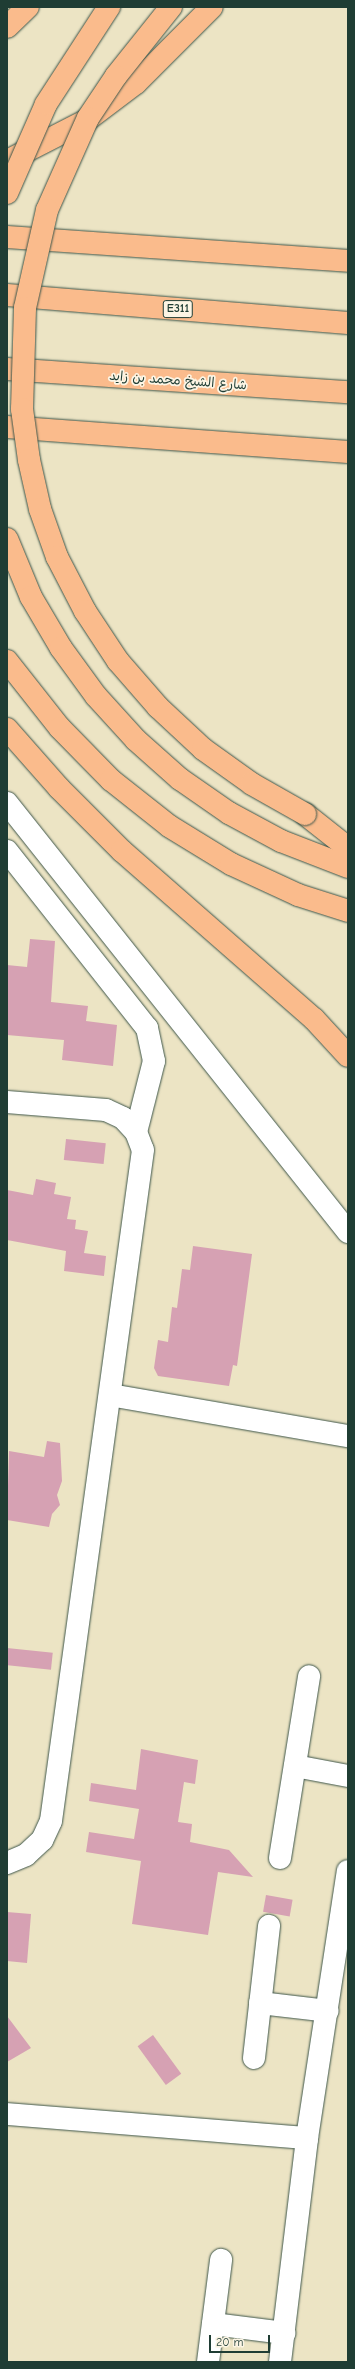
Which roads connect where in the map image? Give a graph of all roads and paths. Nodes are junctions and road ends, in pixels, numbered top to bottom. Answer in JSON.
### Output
{"nodes":[{"id":1,"x":28,"y":7,"type":"edge"},
{"id":2,"x":109,"y":7,"type":"edge"},
{"id":3,"x":171,"y":7,"type":"edge"},
{"id":4,"x":212,"y":7,"type":"edge"},
{"id":5,"x":7,"y":26,"type":"edge"},
{"id":6,"x":7,"y":161,"type":"edge"},
{"id":7,"x":7,"y":193,"type":"edge"},
{"id":8,"x":7,"y":236,"type":"edge"},
{"id":9,"x":348,"y":261,"type":"edge"},
{"id":10,"x":7,"y":295,"type":"edge"},
{"id":11,"x":348,"y":323,"type":"edge"},
{"id":12,"x":7,"y":369,"type":"edge"},
{"id":13,"x":348,"y":392,"type":"edge"},
{"id":14,"x":7,"y":427,"type":"edge"},
{"id":15,"x":348,"y":452,"type":"edge"},
{"id":16,"x":7,"y":539,"type":"edge"},
{"id":17,"x":11,"y":665,"type":"edge"},
{"id":18,"x":7,"y":729,"type":"edge"},
{"id":19,"x":7,"y":803,"type":"edge"},
{"id":20,"x":348,"y":848,"type":"edge"},
{"id":21,"x":7,"y":851,"type":"edge"},
{"id":22,"x":348,"y":867,"type":"edge"},
{"id":23,"x":348,"y":911,"type":"edge"},
{"id":24,"x":348,"y":1056,"type":"edge"},
{"id":25,"x":7,"y":1102,"type":"edge"},
{"id":26,"x":136,"y":1132,"type":"junction"},
{"id":27,"x":348,"y":1232,"type":"edge"},
{"id":28,"x":110,"y":1395,"type":"junction"},
{"id":29,"x":348,"y":1436,"type":"edge"},
{"id":30,"x":309,"y":1676,"type":"dead end"},
{"id":31,"x":295,"y":1766,"type":"junction"},
{"id":32,"x":348,"y":1776,"type":"edge"},
{"id":33,"x":280,"y":1858,"type":"dead end"},
{"id":34,"x":7,"y":1863,"type":"edge"},
{"id":35,"x":348,"y":1871,"type":"edge"},
{"id":36,"x":269,"y":1926,"type":"dead end"},
{"id":37,"x":260,"y":2003,"type":"junction"},
{"id":38,"x":328,"y":2011,"type":"junction"},
{"id":39,"x":254,"y":2058,"type":"dead end"},
{"id":40,"x":7,"y":2114,"type":"edge"},
{"id":41,"x":307,"y":2138,"type":"junction"},
{"id":42,"x":220,"y":2260,"type":"dead end"},
{"id":43,"x":213,"y":2324,"type":"junction"},
{"id":44,"x":284,"y":2333,"type":"junction"},
{"id":45,"x":208,"y":2362,"type":"edge"},
{"id":46,"x":280,"y":2362,"type":"edge"}],
"edges":[{"from":1,"to":5,"type":"highway"},
{"from":2,"to":7,"type":"highway","bridge":true},
{"from":3,"to":20,"type":"highway","bridge":true},
{"from":4,"to":6,"type":"highway"},
{"from":8,"to":9,"type":"highway"},
{"from":10,"to":11,"type":"highway","number":"E311"},
{"from":12,"to":13,"type":"highway","name":"شارع الشيخ محمد بن زايد"},
{"from":14,"to":15,"type":"highway"},
{"from":16,"to":22,"type":"highway"},
{"from":17,"to":23,"type":"highway"},
{"from":18,"to":24,"type":"highway"},
{"from":19,"to":27,"type":"street"},
{"from":21,"to":26,"type":"street"},
{"from":25,"to":26,"type":"street"},
{"from":26,"to":28,"type":"street"},
{"from":28,"to":29,"type":"street"},
{"from":28,"to":34,"type":"street"},
{"from":30,"to":31,"type":"street"},
{"from":31,"to":32,"type":"street"},
{"from":31,"to":33,"type":"street"},
{"from":35,"to":38,"type":"street"},
{"from":36,"to":37,"type":"street"},
{"from":37,"to":38,"type":"street"},
{"from":37,"to":39,"type":"street"},
{"from":38,"to":41,"type":"street"},
{"from":40,"to":41,"type":"street"},
{"from":41,"to":44,"type":"street"},
{"from":42,"to":43,"type":"street"},
{"from":43,"to":44,"type":"street"},
{"from":43,"to":45,"type":"street"},
{"from":44,"to":46,"type":"street"}]}
